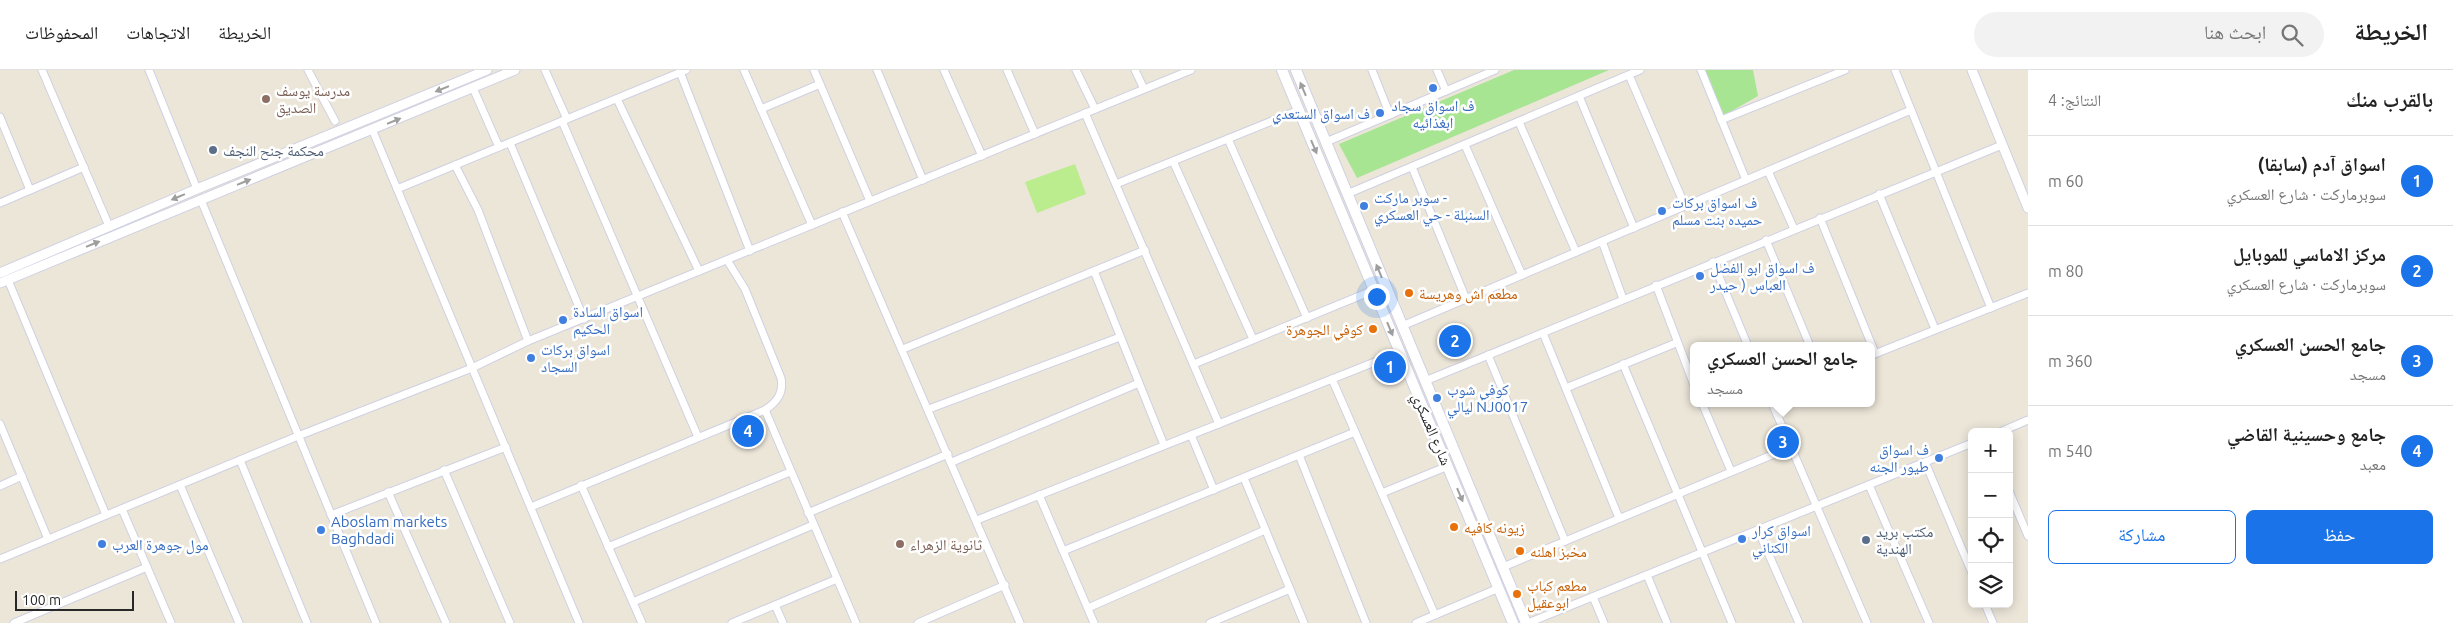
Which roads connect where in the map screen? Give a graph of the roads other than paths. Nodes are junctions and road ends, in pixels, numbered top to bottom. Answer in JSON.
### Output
{"nodes":[{"id":1,"x":42,"y":70,"type":"edge"},
{"id":2,"x":149,"y":70,"type":"edge"},
{"id":3,"x":308,"y":70,"type":"edge"},
{"id":4,"x":487,"y":70,"type":"edge"},
{"id":5,"x":516,"y":70,"type":"edge"},
{"id":6,"x":545,"y":70,"type":"edge"},
{"id":7,"x":744,"y":70,"type":"edge"},
{"id":8,"x":814,"y":70,"type":"edge"},
{"id":9,"x":877,"y":70,"type":"edge"},
{"id":10,"x":944,"y":70,"type":"edge"},
{"id":11,"x":1007,"y":70,"type":"edge"},
{"id":12,"x":1076,"y":70,"type":"edge"},
{"id":13,"x":1135,"y":70,"type":"edge"},
{"id":14,"x":1191,"y":70,"type":"edge"},
{"id":15,"x":1282,"y":70,"type":"edge"},
{"id":16,"x":1296,"y":70,"type":"edge"},
{"id":17,"x":1372,"y":70,"type":"edge"},
{"id":18,"x":1437,"y":70,"type":"edge"},
{"id":19,"x":1494,"y":70,"type":"edge"},
{"id":20,"x":1640,"y":70,"type":"edge"},
{"id":21,"x":1701,"y":70,"type":"edge"},
{"id":22,"x":1845,"y":70,"type":"edge"},
{"id":23,"x":1895,"y":70,"type":"edge"},
{"id":24,"x":1972,"y":70,"type":"edge"},
{"id":25,"x":683,"y":71,"type":"edge"},
{"id":26,"x":1629,"y":75,"type":"junction"},
{"id":27,"x":820,"y":84,"type":"junction"},
{"id":28,"x":473,"y":88,"type":"junction"},
{"id":29,"x":1144,"y":90,"type":"junction"},
{"id":30,"x":1446,"y":91,"type":"junction"},
{"id":31,"x":1579,"y":96,"type":"junction"},
{"id":32,"x":617,"y":98,"type":"junction"},
{"id":33,"x":761,"y":108,"type":"junction"},
{"id":34,"x":1095,"y":110,"type":"junction"},
{"id":35,"x":1298,"y":110,"type":"junction"},
{"id":36,"x":1911,"y":110,"type":"junction"},
{"id":37,"x":1085,"y":113,"type":"junction"},
{"id":38,"x":1390,"y":115,"type":"junction"},
{"id":39,"x":0,"y":117,"type":"edge"},
{"id":40,"x":564,"y":120,"type":"junction"},
{"id":41,"x":1721,"y":120,"type":"junction"},
{"id":42,"x":335,"y":121,"type":"dead end"},
{"id":43,"x":1519,"y":122,"type":"junction"},
{"id":44,"x":372,"y":130,"type":"junction"},
{"id":45,"x":332,"y":134,"type":"junction"},
{"id":46,"x":1035,"y":134,"type":"junction"},
{"id":47,"x":1228,"y":139,"type":"junction"},
{"id":48,"x":1326,"y":142,"type":"junction"},
{"id":49,"x":510,"y":143,"type":"junction"},
{"id":50,"x":336,"y":144,"type":"junction"},
{"id":51,"x":1465,"y":145,"type":"junction"},
{"id":52,"x":2002,"y":145,"type":"junction"},
{"id":53,"x":499,"y":147,"type":"junction"},
{"id":54,"x":982,"y":156,"type":"junction"},
{"id":55,"x":1172,"y":161,"type":"junction"},
{"id":56,"x":455,"y":165,"type":"junction"},
{"id":57,"x":84,"y":168,"type":"junction"},
{"id":58,"x":1412,"y":168,"type":"junction"},
{"id":59,"x":1768,"y":171,"type":"junction"},
{"id":60,"x":1936,"y":171,"type":"junction"},
{"id":61,"x":923,"y":180,"type":"junction"},
{"id":62,"x":1746,"y":180,"type":"junction"},
{"id":63,"x":1116,"y":184,"type":"junction"},
{"id":64,"x":197,"y":189,"type":"junction"},
{"id":65,"x":398,"y":189,"type":"junction"},
{"id":66,"x":30,"y":190,"type":"junction"},
{"id":67,"x":1348,"y":194,"type":"junction"},
{"id":68,"x":1879,"y":194,"type":"junction"},
{"id":69,"x":201,"y":200,"type":"junction"},
{"id":70,"x":870,"y":201,"type":"junction"},
{"id":71,"x":0,"y":203,"type":"edge"},
{"id":72,"x":1685,"y":206,"type":"junction"},
{"id":73,"x":2028,"y":208,"type":"edge"},
{"id":74,"x":842,"y":212,"type":"junction"},
{"id":75,"x":1820,"y":218,"type":"junction"},
{"id":76,"x":812,"y":225,"type":"junction"},
{"id":77,"x":109,"y":226,"type":"junction"},
{"id":78,"x":1634,"y":228,"type":"junction"},
{"id":79,"x":1794,"y":229,"type":"junction"},
{"id":80,"x":1766,"y":240,"type":"junction"},
{"id":81,"x":1602,"y":241,"type":"junction"},
{"id":82,"x":64,"y":246,"type":"junction"},
{"id":83,"x":1144,"y":250,"type":"junction"},
{"id":84,"x":750,"y":251,"type":"junction"},
{"id":85,"x":1576,"y":252,"type":"junction"},
{"id":86,"x":68,"y":255,"type":"junction"},
{"id":87,"x":38,"y":256,"type":"junction"},
{"id":88,"x":727,"y":260,"type":"junction"},
{"id":89,"x":1713,"y":262,"type":"junction"},
{"id":90,"x":42,"y":265,"type":"junction"},
{"id":91,"x":699,"y":271,"type":"junction"},
{"id":92,"x":1094,"y":271,"type":"junction"},
{"id":93,"x":0,"y":273,"type":"edge"},
{"id":94,"x":1522,"y":275,"type":"junction"},
{"id":95,"x":4,"y":282,"type":"edge"},
{"id":96,"x":1656,"y":285,"type":"junction"},
{"id":97,"x":1374,"y":290,"type":"junction"},
{"id":98,"x":2028,"y":293,"type":"edge"},
{"id":99,"x":638,"y":297,"type":"junction"},
{"id":100,"x":1466,"y":299,"type":"junction"},
{"id":101,"x":1624,"y":299,"type":"junction"},
{"id":102,"x":1990,"y":308,"type":"junction"},
{"id":103,"x":1307,"y":318,"type":"junction"},
{"id":104,"x":584,"y":319,"type":"junction"},
{"id":105,"x":1402,"y":326,"type":"junction"},
{"id":106,"x":1935,"y":330,"type":"junction"},
{"id":107,"x":1543,"y":333,"type":"junction"},
{"id":108,"x":1120,"y":337,"type":"junction"},
{"id":109,"x":1253,"y":340,"type":"junction"},
{"id":110,"x":528,"y":341,"type":"junction"},
{"id":111,"x":1746,"y":342,"type":"edge"},
{"id":112,"x":1808,"y":342,"type":"edge"},
{"id":113,"x":1869,"y":342,"type":"edge"},
{"id":114,"x":1676,"y":343,"type":"junction"},
{"id":115,"x":903,"y":350,"type":"junction"},
{"id":116,"x":1400,"y":352,"type":"junction"},
{"id":117,"x":1875,"y":354,"type":"edge"},
{"id":118,"x":1488,"y":355,"type":"junction"},
{"id":119,"x":1194,"y":364,"type":"junction"},
{"id":120,"x":1623,"y":364,"type":"junction"},
{"id":121,"x":472,"y":368,"type":"junction"},
{"id":122,"x":1690,"y":376,"type":"edge"},
{"id":123,"x":1332,"y":379,"type":"junction"},
{"id":124,"x":1425,"y":381,"type":"junction"},
{"id":125,"x":1139,"y":383,"type":"junction"},
{"id":126,"x":1566,"y":388,"type":"junction"},
{"id":127,"x":1704,"y":407,"type":"edge"},
{"id":128,"x":1774,"y":407,"type":"edge"},
{"id":129,"x":765,"y":410,"type":"junction"},
{"id":130,"x":929,"y":410,"type":"junction"},
{"id":131,"x":2028,"y":420,"type":"edge"},
{"id":132,"x":0,"y":424,"type":"edge"},
{"id":133,"x":1219,"y":424,"type":"junction"},
{"id":134,"x":1444,"y":426,"type":"junction"},
{"id":135,"x":2009,"y":428,"type":"edge"},
{"id":136,"x":1433,"y":430,"type":"junction"},
{"id":137,"x":1355,"y":432,"type":"junction"},
{"id":138,"x":1191,"y":435,"type":"junction"},
{"id":139,"x":298,"y":436,"type":"junction"},
{"id":140,"x":698,"y":437,"type":"junction"},
{"id":141,"x":1164,"y":445,"type":"junction"},
{"id":142,"x":1968,"y":445,"type":"edge"},
{"id":143,"x":1452,"y":446,"type":"junction"},
{"id":144,"x":506,"y":447,"type":"junction"},
{"id":145,"x":1791,"y":448,"type":"junction"},
{"id":146,"x":1440,"y":449,"type":"junction"},
{"id":147,"x":948,"y":454,"type":"junction"},
{"id":148,"x":1299,"y":455,"type":"junction"},
{"id":149,"x":240,"y":460,"type":"junction"},
{"id":150,"x":952,"y":462,"type":"junction"},
{"id":151,"x":1925,"y":462,"type":"junction"},
{"id":152,"x":1448,"y":466,"type":"junction"},
{"id":153,"x":444,"y":470,"type":"junction"},
{"id":154,"x":1731,"y":471,"type":"junction"},
{"id":155,"x":790,"y":472,"type":"junction"},
{"id":156,"x":22,"y":476,"type":"junction"},
{"id":157,"x":1244,"y":478,"type":"junction"},
{"id":158,"x":180,"y":485,"type":"junction"},
{"id":159,"x":581,"y":485,"type":"junction"},
{"id":160,"x":1869,"y":485,"type":"junction"},
{"id":161,"x":0,"y":486,"type":"edge"},
{"id":162,"x":1214,"y":490,"type":"junction"},
{"id":163,"x":388,"y":492,"type":"junction"},
{"id":164,"x":1382,"y":493,"type":"junction"},
{"id":165,"x":1677,"y":493,"type":"junction"},
{"id":166,"x":1039,"y":495,"type":"junction"},
{"id":167,"x":2013,"y":500,"type":"edge"},
{"id":168,"x":531,"y":507,"type":"junction"},
{"id":169,"x":1816,"y":507,"type":"junction"},
{"id":170,"x":122,"y":509,"type":"junction"},
{"id":171,"x":808,"y":513,"type":"junction"},
{"id":172,"x":106,"y":515,"type":"junction"},
{"id":173,"x":331,"y":515,"type":"junction"},
{"id":174,"x":1619,"y":518,"type":"junction"},
{"id":175,"x":977,"y":520,"type":"junction"},
{"id":176,"x":813,"y":525,"type":"junction"},
{"id":177,"x":1266,"y":530,"type":"junction"},
{"id":178,"x":1758,"y":530,"type":"junction"},
{"id":179,"x":2028,"y":536,"type":"edge"},
{"id":180,"x":48,"y":539,"type":"junction"},
{"id":181,"x":1564,"y":541,"type":"junction"},
{"id":182,"x":608,"y":547,"type":"junction"},
{"id":183,"x":1063,"y":551,"type":"junction"},
{"id":184,"x":1703,"y":552,"type":"junction"},
{"id":185,"x":0,"y":559,"type":"edge"},
{"id":186,"x":1968,"y":564,"type":"edge"},
{"id":187,"x":147,"y":567,"type":"junction"},
{"id":188,"x":1503,"y":567,"type":"junction"},
{"id":189,"x":1647,"y":575,"type":"junction"},
{"id":190,"x":837,"y":579,"type":"junction"},
{"id":191,"x":1005,"y":585,"type":"junction"},
{"id":192,"x":1499,"y":588,"type":"junction"},
{"id":193,"x":1290,"y":589,"type":"junction"},
{"id":194,"x":1593,"y":597,"type":"junction"},
{"id":195,"x":633,"y":602,"type":"junction"},
{"id":196,"x":776,"y":605,"type":"junction"},
{"id":197,"x":1088,"y":608,"type":"junction"},
{"id":198,"x":1987,"y":608,"type":"edge"},
{"id":199,"x":1435,"y":615,"type":"junction"},
{"id":200,"x":14,"y":623,"type":"edge"},
{"id":201,"x":171,"y":623,"type":"edge"},
{"id":202,"x":239,"y":623,"type":"edge"},
{"id":203,"x":307,"y":623,"type":"edge"},
{"id":204,"x":376,"y":623,"type":"edge"},
{"id":205,"x":446,"y":623,"type":"edge"},
{"id":206,"x":510,"y":623,"type":"edge"},
{"id":207,"x":579,"y":623,"type":"edge"},
{"id":208,"x":642,"y":623,"type":"edge"},
{"id":209,"x":732,"y":623,"type":"edge"},
{"id":210,"x":784,"y":623,"type":"edge"},
{"id":211,"x":856,"y":623,"type":"edge"},
{"id":212,"x":918,"y":623,"type":"edge"},
{"id":213,"x":1020,"y":623,"type":"edge"},
{"id":214,"x":1094,"y":623,"type":"edge"},
{"id":215,"x":1210,"y":623,"type":"edge"},
{"id":216,"x":1304,"y":623,"type":"edge"},
{"id":217,"x":1366,"y":623,"type":"edge"},
{"id":218,"x":1416,"y":623,"type":"edge"},
{"id":219,"x":1513,"y":623,"type":"edge"},
{"id":220,"x":1527,"y":623,"type":"edge"},
{"id":221,"x":1604,"y":623,"type":"edge"},
{"id":222,"x":1667,"y":623,"type":"edge"},
{"id":223,"x":1732,"y":623,"type":"edge"},
{"id":224,"x":1799,"y":623,"type":"edge"},
{"id":225,"x":1866,"y":623,"type":"edge"},
{"id":226,"x":1929,"y":623,"type":"edge"},
{"id":227,"x":1993,"y":623,"type":"edge"}],
"edges":[{"from":1,"to":57,"type":"street"},
{"from":2,"to":64,"type":"street"},
{"from":3,"to":42,"type":"street"},
{"from":4,"to":45,"type":"street","one_way":true},
{"from":5,"to":28,"type":"street"},
{"from":6,"to":40,"type":"street"},
{"from":7,"to":33,"type":"street"},
{"from":8,"to":27,"type":"street"},
{"from":9,"to":61,"type":"street"},
{"from":10,"to":54,"type":"street"},
{"from":11,"to":46,"type":"street"},
{"from":12,"to":34,"type":"street"},
{"from":13,"to":29,"type":"street"},
{"from":14,"to":29,"type":"street"},
{"from":15,"to":35,"type":"main road","name":"شارع العسكري"},
{"from":48,"to":16,"type":"main road","name":"شارع العسكري","one_way":true},
{"from":17,"to":38,"type":"street"},
{"from":18,"to":30,"type":"street"},
{"from":19,"to":30,"type":"street"},
{"from":20,"to":26,"type":"street"},
{"from":21,"to":41,"type":"street"},
{"from":22,"to":41,"type":"street"},
{"from":23,"to":36,"type":"street"},
{"from":24,"to":52,"type":"street"},
{"from":25,"to":32,"type":"street"},
{"from":25,"to":84,"type":"street"},
{"from":26,"to":31,"type":"street"},
{"from":26,"to":72,"type":"street"},
{"from":27,"to":33,"type":"street"},
{"from":27,"to":70,"type":"street"},
{"from":44,"to":28,"type":"street","one_way":true},
{"from":28,"to":53,"type":"street"},
{"from":29,"to":34,"type":"street"},
{"from":30,"to":38,"type":"street"},
{"from":31,"to":43,"type":"street"},
{"from":31,"to":78,"type":"street"},
{"from":32,"to":40,"type":"street"},
{"from":32,"to":91,"type":"street"},
{"from":33,"to":76,"type":"street"},
{"from":34,"to":37,"type":"street"},
{"from":35,"to":47,"type":"street"},
{"from":35,"to":97,"type":"main road","name":"شارع العسكري","one_way":true},
{"from":36,"to":59,"type":"street"},
{"from":36,"to":60,"type":"street"},
{"from":37,"to":46,"type":"street"},
{"from":37,"to":63,"type":"street"},
{"from":38,"to":48,"type":"street"},
{"from":39,"to":66,"type":"street"},
{"from":40,"to":49,"type":"street"},
{"from":40,"to":99,"type":"street"},
{"from":41,"to":62,"type":"street"},
{"from":43,"to":51,"type":"street"},
{"from":43,"to":85,"type":"street"},
{"from":44,"to":50,"type":"street"},
{"from":44,"to":65,"type":"street"},
{"from":45,"to":50,"type":"street"},
{"from":45,"to":64,"type":"street"},
{"from":46,"to":54,"type":"street"},
{"from":47,"to":55,"type":"street"},
{"from":47,"to":103,"type":"street"},
{"from":48,"to":67,"type":"main road","name":"شارع العسكري"},
{"from":49,"to":53,"type":"street"},
{"from":49,"to":104,"type":"street"},
{"from":69,"to":50,"type":"street","one_way":true},
{"from":51,"to":58,"type":"street"},
{"from":51,"to":94,"type":"street"},
{"from":52,"to":60,"type":"street"},
{"from":52,"to":73,"type":"street"},
{"from":53,"to":56,"type":"street"},
{"from":54,"to":61,"type":"street"},
{"from":55,"to":63,"type":"street"},
{"from":55,"to":109,"type":"street"},
{"from":56,"to":65,"type":"street"},
{"from":56,"to":110,"type":"street"},
{"from":57,"to":66,"type":"street"},
{"from":57,"to":77,"type":"street"},
{"from":58,"to":67,"type":"street"},
{"from":58,"to":100,"type":"street"},
{"from":59,"to":62,"type":"street"},
{"from":59,"to":79,"type":"street"},
{"from":60,"to":68,"type":"street"},
{"from":60,"to":102,"type":"street"},
{"from":61,"to":70,"type":"street"},
{"from":62,"to":72,"type":"street"},
{"from":63,"to":83,"type":"street"},
{"from":64,"to":77,"type":"street","one_way":true},
{"from":65,"to":121,"type":"street"},
{"from":66,"to":71,"type":"street"},
{"from":105,"to":67,"type":"main road","name":"شارع العسكري","one_way":true},
{"from":68,"to":75,"type":"street"},
{"from":68,"to":106,"type":"street"},
{"from":86,"to":69,"type":"street","one_way":true},
{"from":69,"to":139,"type":"street"},
{"from":70,"to":74,"type":"street"},
{"from":72,"to":78,"type":"street"},
{"from":74,"to":76,"type":"street"},
{"from":74,"to":115,"type":"street"},
{"from":75,"to":79,"type":"street"},
{"from":75,"to":113,"type":"street"},
{"from":76,"to":84,"type":"street"},
{"from":77,"to":82,"type":"street"},
{"from":78,"to":81,"type":"street"},
{"from":79,"to":80,"type":"street"},
{"from":80,"to":89,"type":"street"},
{"from":80,"to":112,"type":"street"},
{"from":81,"to":85,"type":"street"},
{"from":81,"to":101,"type":"street"},
{"from":82,"to":86,"type":"street"},
{"from":82,"to":87,"type":"street"},
{"from":83,"to":92,"type":"street"},
{"from":83,"to":119,"type":"street"},
{"from":84,"to":88,"type":"street"},
{"from":85,"to":94,"type":"street"},
{"from":86,"to":90,"type":"street"},
{"from":87,"to":90,"type":"street"},
{"from":87,"to":93,"type":"street"},
{"from":88,"to":91,"type":"street"},
{"from":88,"to":129,"type":"street"},
{"from":89,"to":96,"type":"street"},
{"from":89,"to":111,"type":"street"},
{"from":90,"to":95,"type":"street"},
{"from":91,"to":99,"type":"street"},
{"from":92,"to":108,"type":"street"},
{"from":92,"to":115,"type":"street"},
{"from":94,"to":100,"type":"street"},
{"from":95,"to":172,"type":"street"},
{"from":96,"to":101,"type":"street"},
{"from":96,"to":114,"type":"street"},
{"from":97,"to":103,"type":"street"},
{"from":97,"to":116,"type":"main road","name":"شارع العسكري","one_way":true},
{"from":98,"to":102,"type":"street"},
{"from":99,"to":104,"type":"street"},
{"from":99,"to":140,"type":"street"},
{"from":100,"to":105,"type":"street"},
{"from":101,"to":107,"type":"street"},
{"from":102,"to":106,"type":"street"},
{"from":103,"to":109,"type":"street"},
{"from":104,"to":110,"type":"street"},
{"from":105,"to":124,"type":"main road","name":"شارع العسكري"},
{"from":106,"to":117,"type":"street"},
{"from":107,"to":118,"type":"street"},
{"from":107,"to":126,"type":"street"},
{"from":108,"to":125,"type":"street"},
{"from":108,"to":130,"type":"street"},
{"from":109,"to":119,"type":"street"},
{"from":110,"to":121,"type":"street"},
{"from":114,"to":120,"type":"street"},
{"from":114,"to":122,"type":"street"},
{"from":115,"to":130,"type":"street"},
{"from":116,"to":123,"type":"street"},
{"from":116,"to":136,"type":"main road","name":"شارع العسكري"},
{"from":118,"to":124,"type":"street"},
{"from":118,"to":181,"type":"street"},
{"from":119,"to":133,"type":"street"},
{"from":120,"to":126,"type":"street"},
{"from":120,"to":165,"type":"street"},
{"from":121,"to":139,"type":"street"},
{"from":121,"to":144,"type":"street"},
{"from":123,"to":133,"type":"street"},
{"from":123,"to":137,"type":"street"},
{"from":124,"to":134,"type":"main road","name":"شارع العسكري"},
{"from":125,"to":141,"type":"street"},
{"from":125,"to":150,"type":"street"},
{"from":126,"to":174,"type":"street"},
{"from":127,"to":154,"type":"street"},
{"from":128,"to":145,"type":"street"},
{"from":129,"to":140,"type":"street"},
{"from":129,"to":155,"type":"street"},
{"from":130,"to":147,"type":"street"},
{"from":131,"to":135,"type":"street"},
{"from":132,"to":156,"type":"street"},
{"from":133,"to":138,"type":"street"},
{"from":134,"to":136,"type":"main road"},
{"from":134,"to":143,"type":"main road","name":"شارع العسكري"},
{"from":136,"to":146,"type":"main road","name":"شارع العسكري"},
{"from":137,"to":148,"type":"street"},
{"from":137,"to":164,"type":"street"},
{"from":138,"to":141,"type":"street"},
{"from":138,"to":162,"type":"street"},
{"from":139,"to":149,"type":"street"},
{"from":139,"to":173,"type":"street"},
{"from":140,"to":159,"type":"street"},
{"from":141,"to":166,"type":"street"},
{"from":142,"to":151,"type":"street"},
{"from":143,"to":146,"type":"main road"},
{"from":143,"to":188,"type":"main road","name":"شارع العسكري"},
{"from":144,"to":153,"type":"street"},
{"from":144,"to":168,"type":"street"},
{"from":145,"to":154,"type":"street"},
{"from":145,"to":169,"type":"street"},
{"from":146,"to":152,"type":"main road","name":"شارع العسكري"},
{"from":147,"to":150,"type":"street"},
{"from":147,"to":171,"type":"street"},
{"from":148,"to":157,"type":"street"},
{"from":148,"to":217,"type":"street"},
{"from":149,"to":158,"type":"street"},
{"from":149,"to":203,"type":"street"},
{"from":150,"to":175,"type":"street"},
{"from":151,"to":160,"type":"street"},
{"from":151,"to":186,"type":"street"},
{"from":152,"to":164,"type":"street"},
{"from":152,"to":192,"type":"main road","name":"شارع العسكري","one_way":true},
{"from":153,"to":163,"type":"street"},
{"from":153,"to":206,"type":"street"},
{"from":154,"to":165,"type":"street"},
{"from":155,"to":171,"type":"street"},
{"from":155,"to":182,"type":"street"},
{"from":156,"to":161,"type":"street"},
{"from":156,"to":180,"type":"street"},
{"from":157,"to":162,"type":"street"},
{"from":157,"to":177,"type":"street"},
{"from":158,"to":170,"type":"street"},
{"from":158,"to":202,"type":"street"},
{"from":159,"to":168,"type":"street"},
{"from":159,"to":182,"type":"street"},
{"from":160,"to":169,"type":"street"},
{"from":160,"to":226,"type":"street"},
{"from":162,"to":183,"type":"street"},
{"from":163,"to":173,"type":"street"},
{"from":163,"to":205,"type":"street"},
{"from":164,"to":199,"type":"street"},
{"from":165,"to":174,"type":"street"},
{"from":165,"to":184,"type":"street"},
{"from":166,"to":175,"type":"street"},
{"from":166,"to":183,"type":"street"},
{"from":167,"to":179,"type":"street"},
{"from":168,"to":207,"type":"street"},
{"from":169,"to":178,"type":"street"},
{"from":169,"to":225,"type":"street"},
{"from":170,"to":172,"type":"street"},
{"from":170,"to":187,"type":"street"},
{"from":171,"to":176,"type":"street"},
{"from":172,"to":180,"type":"street"},
{"from":173,"to":204,"type":"street"},
{"from":174,"to":181,"type":"street"},
{"from":175,"to":191,"type":"street"},
{"from":176,"to":190,"type":"street"},
{"from":176,"to":195,"type":"street"},
{"from":177,"to":193,"type":"street"},
{"from":177,"to":197,"type":"street"},
{"from":178,"to":184,"type":"street"},
{"from":178,"to":224,"type":"street"},
{"from":180,"to":185,"type":"street"},
{"from":181,"to":188,"type":"street"},
{"from":182,"to":195,"type":"street"},
{"from":183,"to":197,"type":"street"},
{"from":184,"to":189,"type":"street"},
{"from":184,"to":223,"type":"street"},
{"from":187,"to":200,"type":"street"},
{"from":187,"to":201,"type":"street"},
{"from":188,"to":220,"type":"main road","name":"شارع العسكري"},
{"from":189,"to":194,"type":"street"},
{"from":189,"to":222,"type":"street"},
{"from":190,"to":196,"type":"street"},
{"from":190,"to":211,"type":"street"},
{"from":191,"to":212,"type":"street"},
{"from":191,"to":213,"type":"street"},
{"from":192,"to":199,"type":"street"},
{"from":192,"to":219,"type":"main road","name":"شارع العسكري"},
{"from":193,"to":215,"type":"street"},
{"from":193,"to":216,"type":"street"},
{"from":194,"to":220,"type":"street"},
{"from":194,"to":221,"type":"street"},
{"from":195,"to":208,"type":"street"},
{"from":196,"to":209,"type":"street"},
{"from":196,"to":210,"type":"street"},
{"from":197,"to":214,"type":"street"},
{"from":198,"to":227,"type":"street"},
{"from":199,"to":218,"type":"street"}]}
